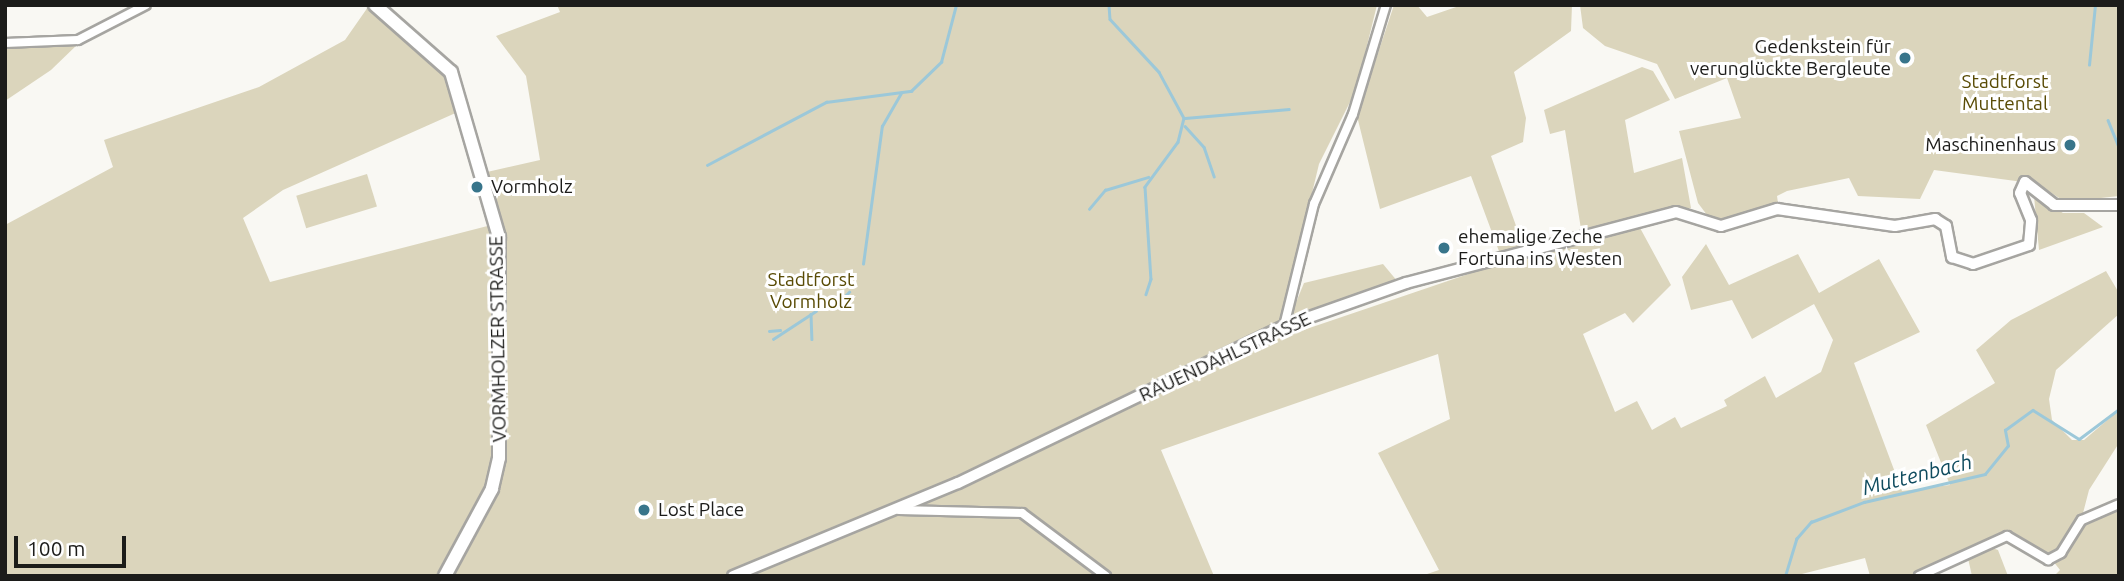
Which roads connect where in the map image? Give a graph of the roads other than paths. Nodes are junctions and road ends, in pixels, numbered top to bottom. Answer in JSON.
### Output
{"nodes":[{"id":1,"x":146,"y":5,"type":"edge"},
{"id":2,"x":375,"y":5,"type":"edge"},
{"id":3,"x":1386,"y":5,"type":"edge"},
{"id":4,"x":5,"y":43,"type":"edge"},
{"id":5,"x":2119,"y":205,"type":"edge"},
{"id":6,"x":1284,"y":326,"type":"junction"},
{"id":7,"x":2119,"y":504,"type":"edge"},
{"id":8,"x":896,"y":510,"type":"junction"},
{"id":9,"x":445,"y":576,"type":"edge"},
{"id":10,"x":733,"y":576,"type":"edge"},
{"id":11,"x":1106,"y":576,"type":"edge"},
{"id":12,"x":1919,"y":576,"type":"edge"}],
"edges":[{"from":1,"to":4,"type":"street"},
{"from":2,"to":9,"type":"main road","name":"VORMHOLZER STRASSE"},
{"from":3,"to":6,"type":"street"},
{"from":5,"to":6,"type":"street","name":"RAUENDAHLSTRASSE"},
{"from":6,"to":8,"type":"street","name":"RAUENDAHLSTRASSE"},
{"from":7,"to":12,"type":"street"},
{"from":8,"to":10,"type":"street","name":"RAUENDAHLSTRASSE"},
{"from":8,"to":11,"type":"street"}]}
